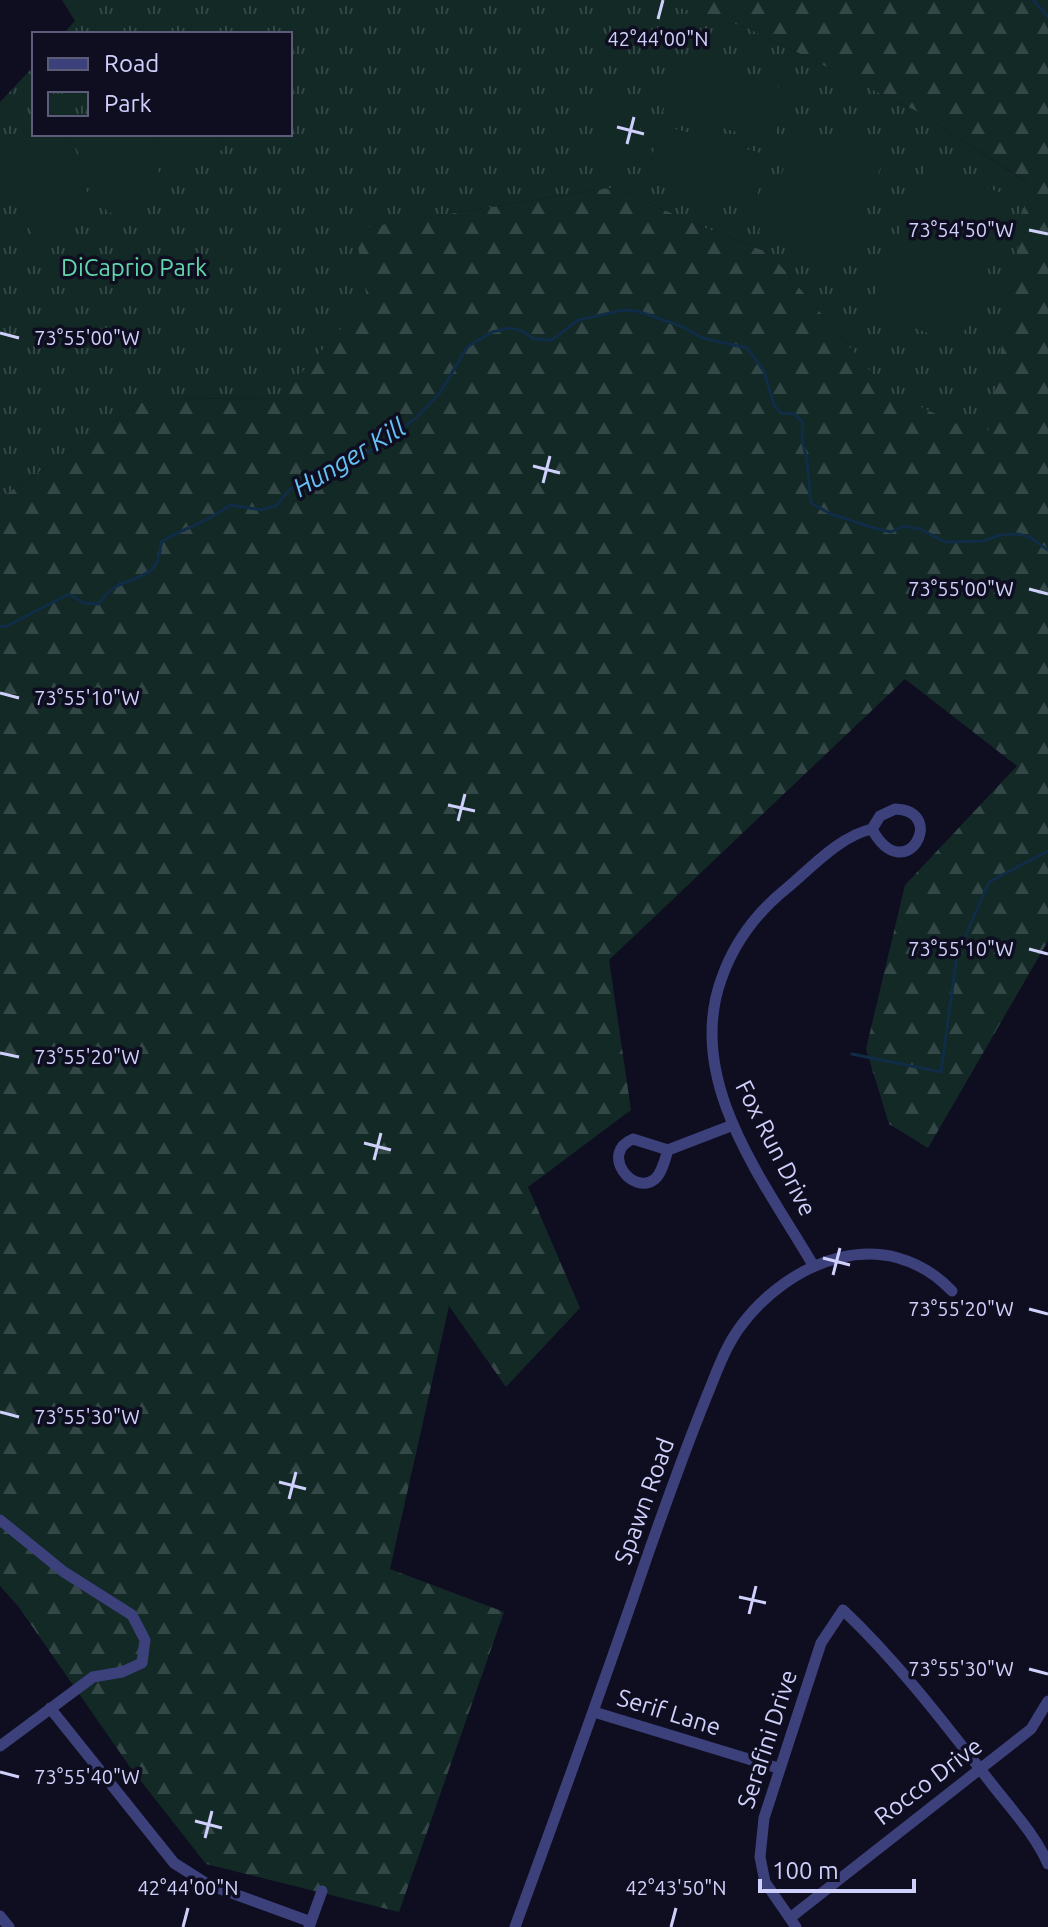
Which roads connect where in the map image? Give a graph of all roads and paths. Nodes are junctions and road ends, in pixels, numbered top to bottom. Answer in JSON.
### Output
{"nodes":[{"id":1,"x":872,"y":829,"type":"junction"},
{"id":2,"x":733,"y":1125,"type":"junction"},
{"id":3,"x":668,"y":1150,"type":"junction"},
{"id":4,"x":813,"y":1265,"type":"junction"},
{"id":5,"x":952,"y":1291,"type":"dead end"},
{"id":6,"x":0,"y":1520,"type":"edge"},
{"id":7,"x":1048,"y":1701,"type":"edge"},
{"id":8,"x":50,"y":1708,"type":"junction"},
{"id":9,"x":594,"y":1712,"type":"junction"},
{"id":10,"x":0,"y":1746,"type":"edge"},
{"id":11,"x":778,"y":1768,"type":"junction"},
{"id":12,"x":979,"y":1768,"type":"junction"},
{"id":13,"x":1048,"y":1864,"type":"edge"},
{"id":14,"x":322,"y":1891,"type":"dead end"},
{"id":15,"x":0,"y":1916,"type":"edge"},
{"id":16,"x":793,"y":1923,"type":"edge"},
{"id":17,"x":310,"y":1924,"type":"edge"},
{"id":18,"x":9,"y":1927,"type":"edge"},
{"id":19,"x":515,"y":1927,"type":"edge"}],
"edges":[{"from":1,"to":1,"type":"street","name":"Fox Run Drive"},
{"from":1,"to":2,"type":"street","name":"Fox Run Drive"},
{"from":2,"to":3,"type":"street"},
{"from":2,"to":4,"type":"street","name":"Fox Run Drive"},
{"from":3,"to":3,"type":"street"},
{"from":4,"to":5,"type":"street","name":"Spawn Road"},
{"from":4,"to":9,"type":"street","name":"Spawn Road"},
{"from":6,"to":8,"type":"street"},
{"from":7,"to":12,"type":"street","name":"Rocco Drive"},
{"from":8,"to":10,"type":"street"},
{"from":8,"to":17,"type":"street"},
{"from":9,"to":11,"type":"street","name":"Serif Lane"},
{"from":9,"to":19,"type":"street","name":"Spawn Road"},
{"from":11,"to":12,"type":"street","name":"Serafini Drive"},
{"from":11,"to":16,"type":"street","name":"Serafini Drive"},
{"from":12,"to":13,"type":"street"},
{"from":12,"to":16,"type":"street","name":"Rocco Drive"},
{"from":14,"to":17,"type":"street"},
{"from":15,"to":18,"type":"street"}]}
